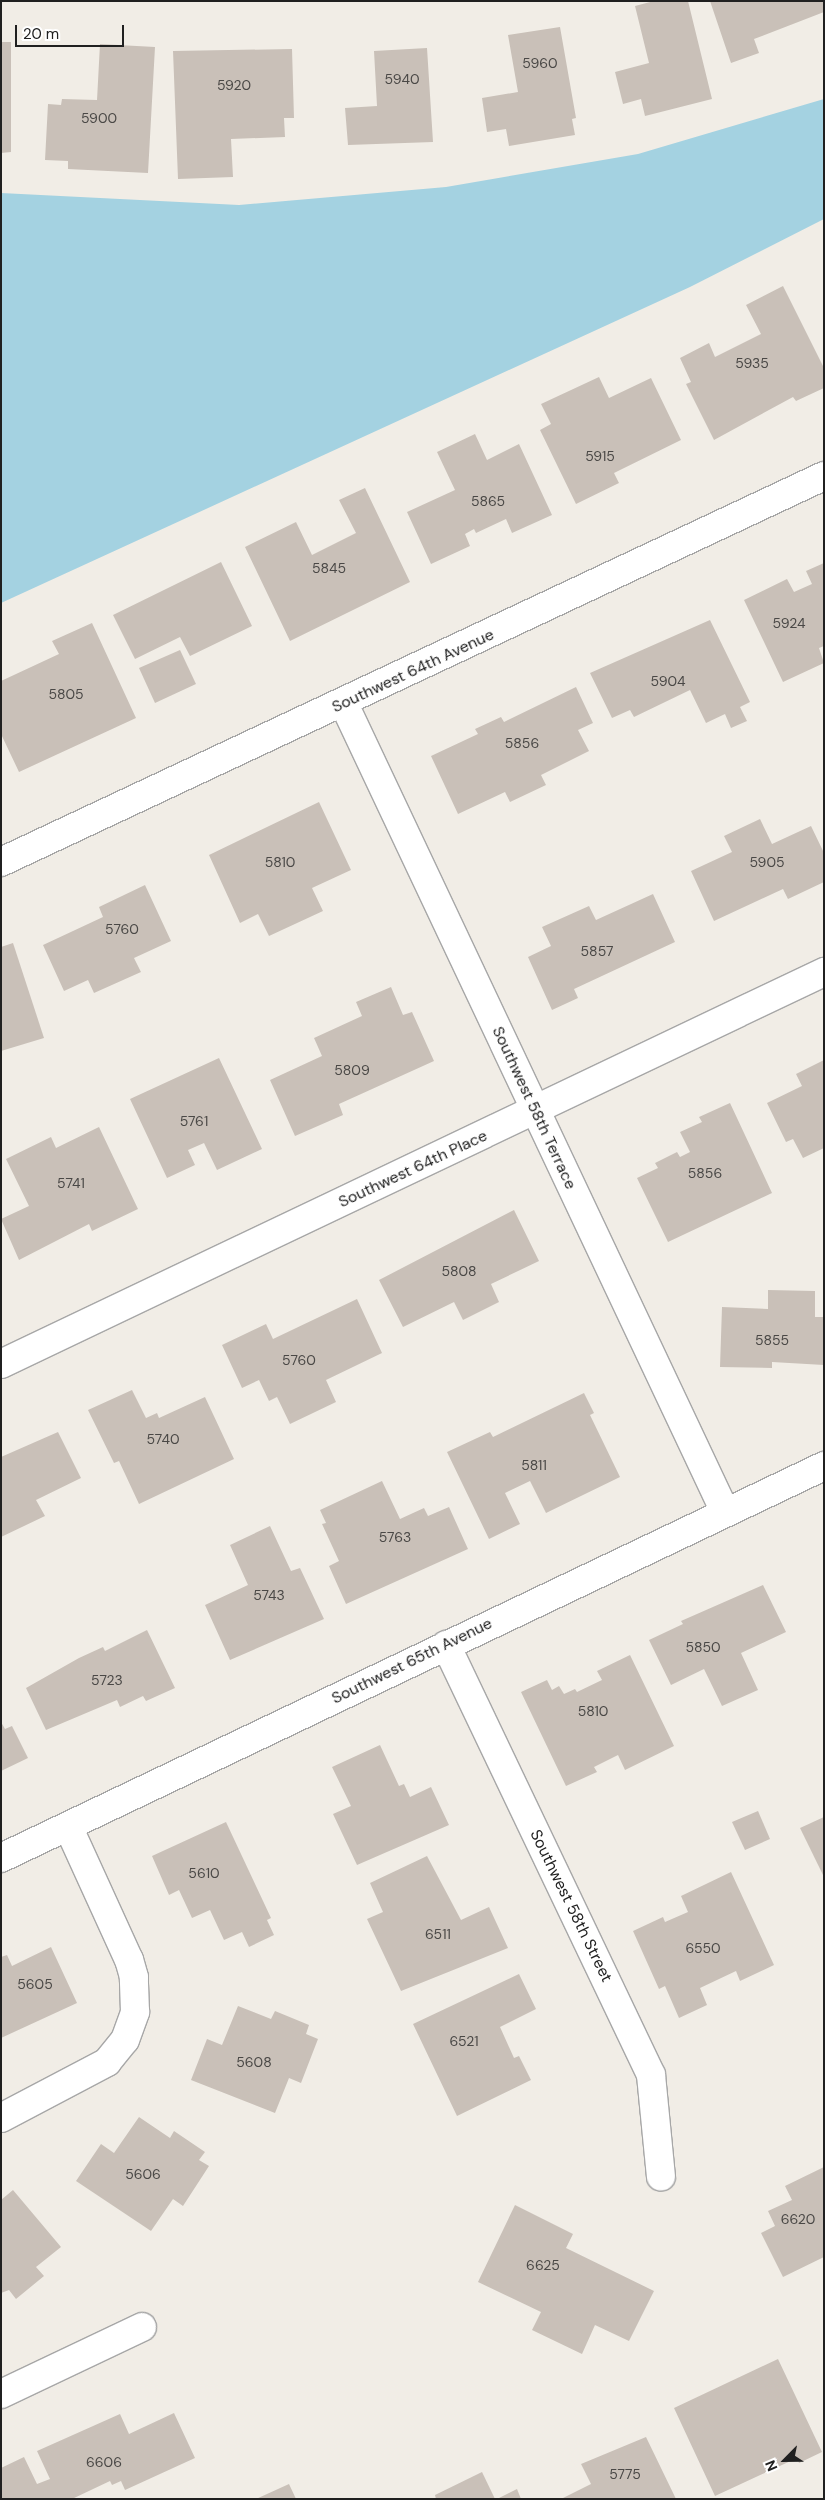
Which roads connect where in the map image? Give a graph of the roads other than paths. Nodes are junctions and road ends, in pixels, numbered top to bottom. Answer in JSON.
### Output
{"nodes":[{"id":1,"x":824,"y":476,"type":"edge"},
{"id":2,"x":344,"y":704,"type":"junction"},
{"id":3,"x":1,"y":862,"type":"edge"},
{"id":4,"x":824,"y":972,"type":"edge"},
{"id":5,"x":536,"y":1111,"type":"junction"},
{"id":6,"x":1,"y":1364,"type":"edge"},
{"id":7,"x":824,"y":1466,"type":"edge"},
{"id":8,"x":725,"y":1512,"type":"junction"},
{"id":9,"x":446,"y":1645,"type":"junction"},
{"id":10,"x":68,"y":1826,"type":"junction"},
{"id":11,"x":1,"y":1858,"type":"edge"},
{"id":12,"x":1,"y":2118,"type":"edge"},
{"id":13,"x":661,"y":2178,"type":"dead end"},
{"id":14,"x":142,"y":2326,"type":"dead end"},
{"id":15,"x":1,"y":2394,"type":"edge"}],
"edges":[{"from":1,"to":2,"type":"street","name":"Southwest 64th Avenue"},
{"from":2,"to":3,"type":"street","name":"Southwest 64th Avenue"},
{"from":2,"to":5,"type":"street","name":"Southwest 58th Terrace"},
{"from":4,"to":5,"type":"street","name":"Southwest 64th Place"},
{"from":5,"to":6,"type":"street","name":"Southwest 64th Place"},
{"from":5,"to":8,"type":"street","name":"Southwest 58th Terrace"},
{"from":7,"to":8,"type":"street","name":"Southwest 65th Avenue"},
{"from":8,"to":9,"type":"street","name":"Southwest 65th Avenue"},
{"from":9,"to":10,"type":"street","name":"Southwest 65th Avenue"},
{"from":9,"to":13,"type":"street","name":"Southwest 58th Street"},
{"from":10,"to":11,"type":"street","name":"Southwest 65th Avenue"},
{"from":10,"to":12,"type":"street"},
{"from":14,"to":15,"type":"street"}]}
